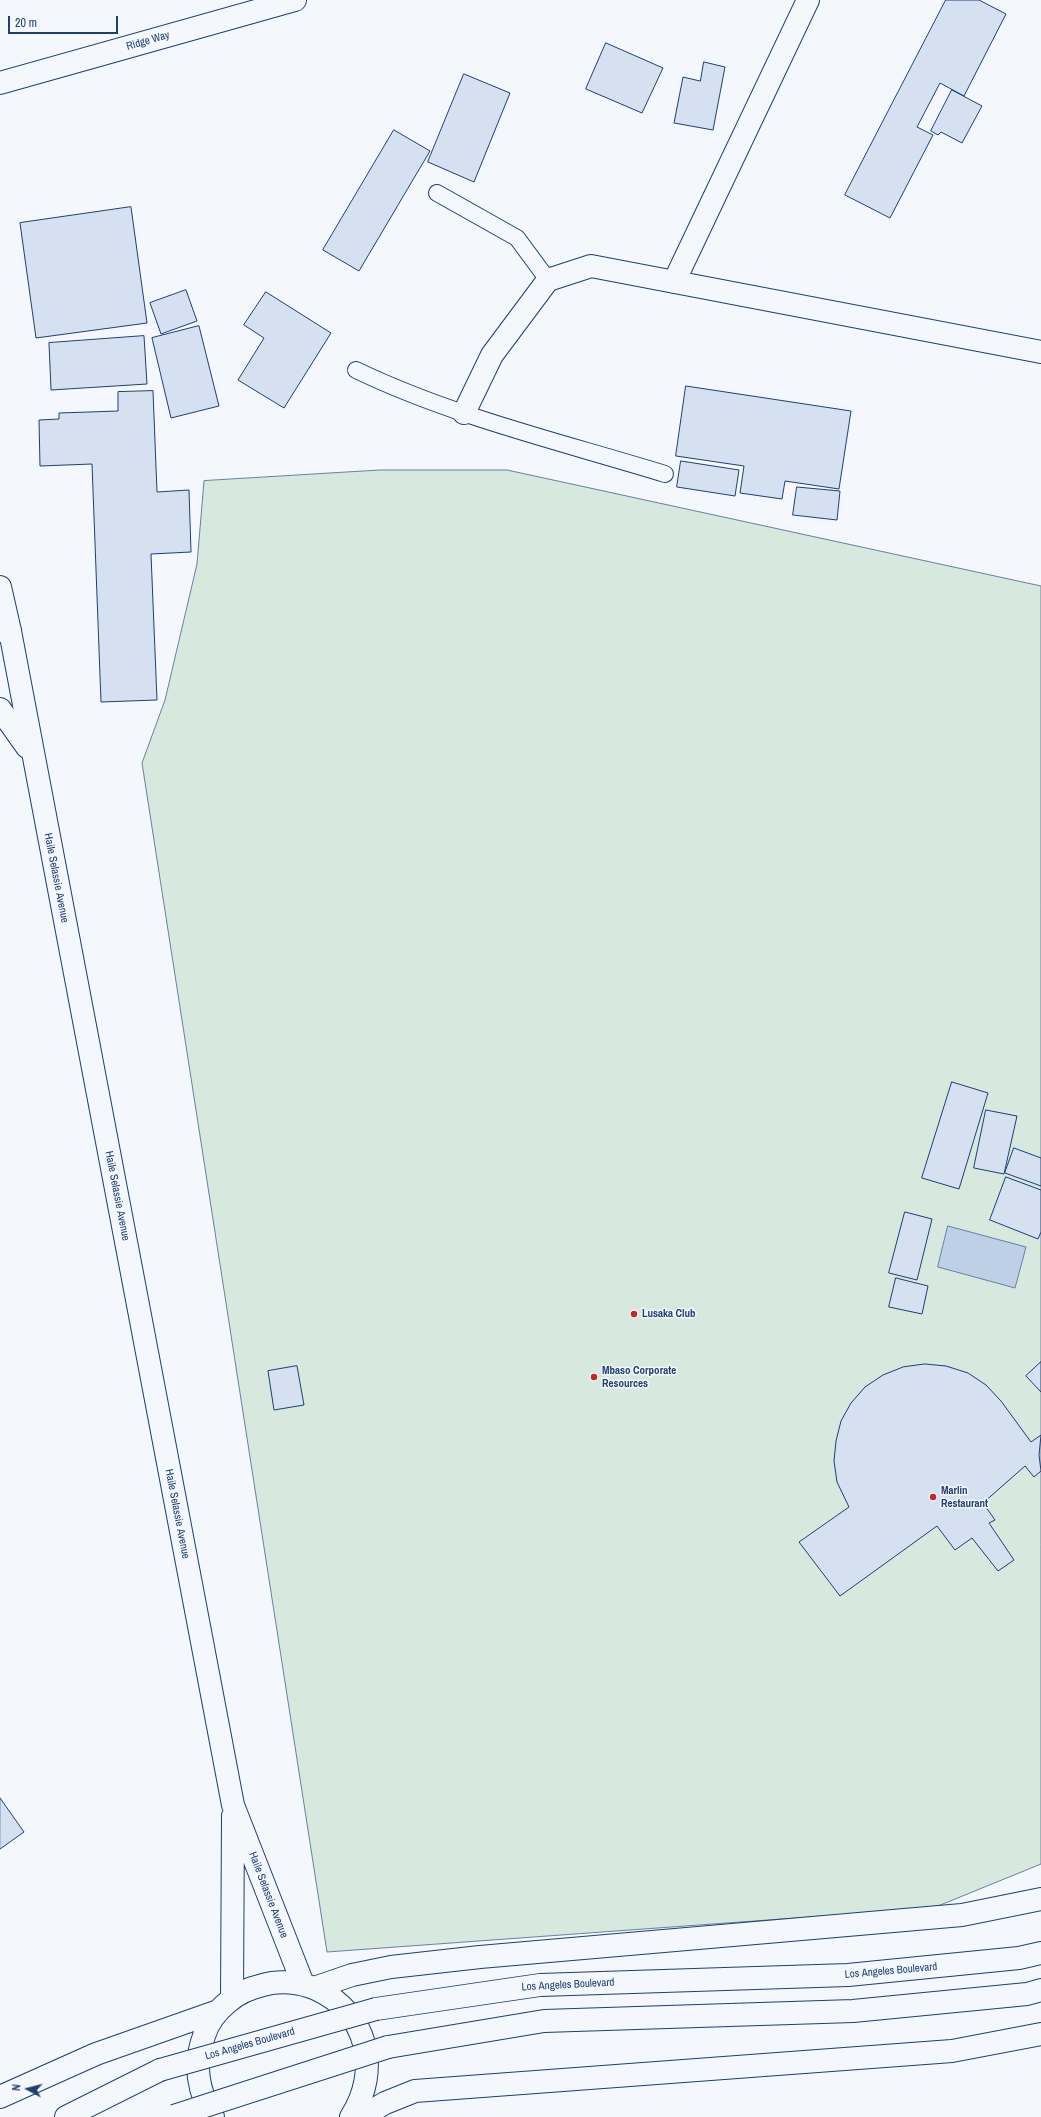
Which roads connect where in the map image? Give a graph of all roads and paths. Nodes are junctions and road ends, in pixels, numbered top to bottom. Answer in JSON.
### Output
{"nodes":[{"id":1,"x":295,"y":0,"type":"edge"},
{"id":2,"x":808,"y":0,"type":"edge"},
{"id":3,"x":0,"y":83,"type":"edge"},
{"id":4,"x":437,"y":193,"type":"dead end"},
{"id":5,"x":548,"y":280,"type":"junction"},
{"id":6,"x":674,"y":282,"type":"junction"},
{"id":7,"x":1041,"y":352,"type":"edge"},
{"id":8,"x":356,"y":370,"type":"dead end"},
{"id":9,"x":464,"y":413,"type":"junction"},
{"id":10,"x":665,"y":474,"type":"dead end"},
{"id":11,"x":0,"y":587,"type":"edge"},
{"id":12,"x":5,"y":631,"type":"edge"},
{"id":13,"x":0,"y":709,"type":"edge"},
{"id":14,"x":32,"y":756,"type":"junction"},
{"id":15,"x":233,"y":1805,"type":"junction"},
{"id":16,"x":1041,"y":1899,"type":"edge"},
{"id":17,"x":1041,"y":1953,"type":"edge"},
{"id":18,"x":308,"y":1986,"type":"junction"},
{"id":19,"x":1041,"y":1990,"type":"edge"},
{"id":20,"x":225,"y":2005,"type":"junction"},
{"id":21,"x":1041,"y":2034,"type":"edge"},
{"id":22,"x":0,"y":2097,"type":"edge"},
{"id":23,"x":66,"y":2117,"type":"edge"},
{"id":24,"x":173,"y":2117,"type":"edge"},
{"id":25,"x":213,"y":2117,"type":"edge"},
{"id":26,"x":351,"y":2117,"type":"edge"},
{"id":27,"x":362,"y":2117,"type":"edge"}],
"edges":[{"from":1,"to":3,"type":"main road","name":"Ridge Way"},
{"from":2,"to":6,"type":"main road"},
{"from":4,"to":5,"type":"lane"},
{"from":5,"to":6,"type":"main road"},
{"from":5,"to":9,"type":"main road"},
{"from":6,"to":7,"type":"main road"},
{"from":8,"to":9,"type":"lane"},
{"from":9,"to":10,"type":"lane"},
{"from":11,"to":12,"type":"main road","name":"Haile Selassie Avenue"},
{"from":12,"to":14,"type":"main road","name":"Haile Selassie Avenue"},
{"from":13,"to":14,"type":"main road"},
{"from":14,"to":15,"type":"main road","name":"Haile Selassie Avenue"},
{"from":15,"to":18,"type":"main road","name":"Haile Selassie Avenue"},
{"from":15,"to":20,"type":"main road","name":"Haile Selassie Avenue"},
{"from":16,"to":18,"type":"main road"},
{"from":17,"to":23,"type":"main road","name":"Los Angeles Boulevard","bridge":true},
{"from":18,"to":20,"type":"main road"},
{"from":18,"to":26,"type":"main road"},
{"from":19,"to":24,"type":"main road","bridge":true},
{"from":20,"to":22,"type":"main road"},
{"from":20,"to":25,"type":"main road"},
{"from":21,"to":27,"type":"main road"}]}
